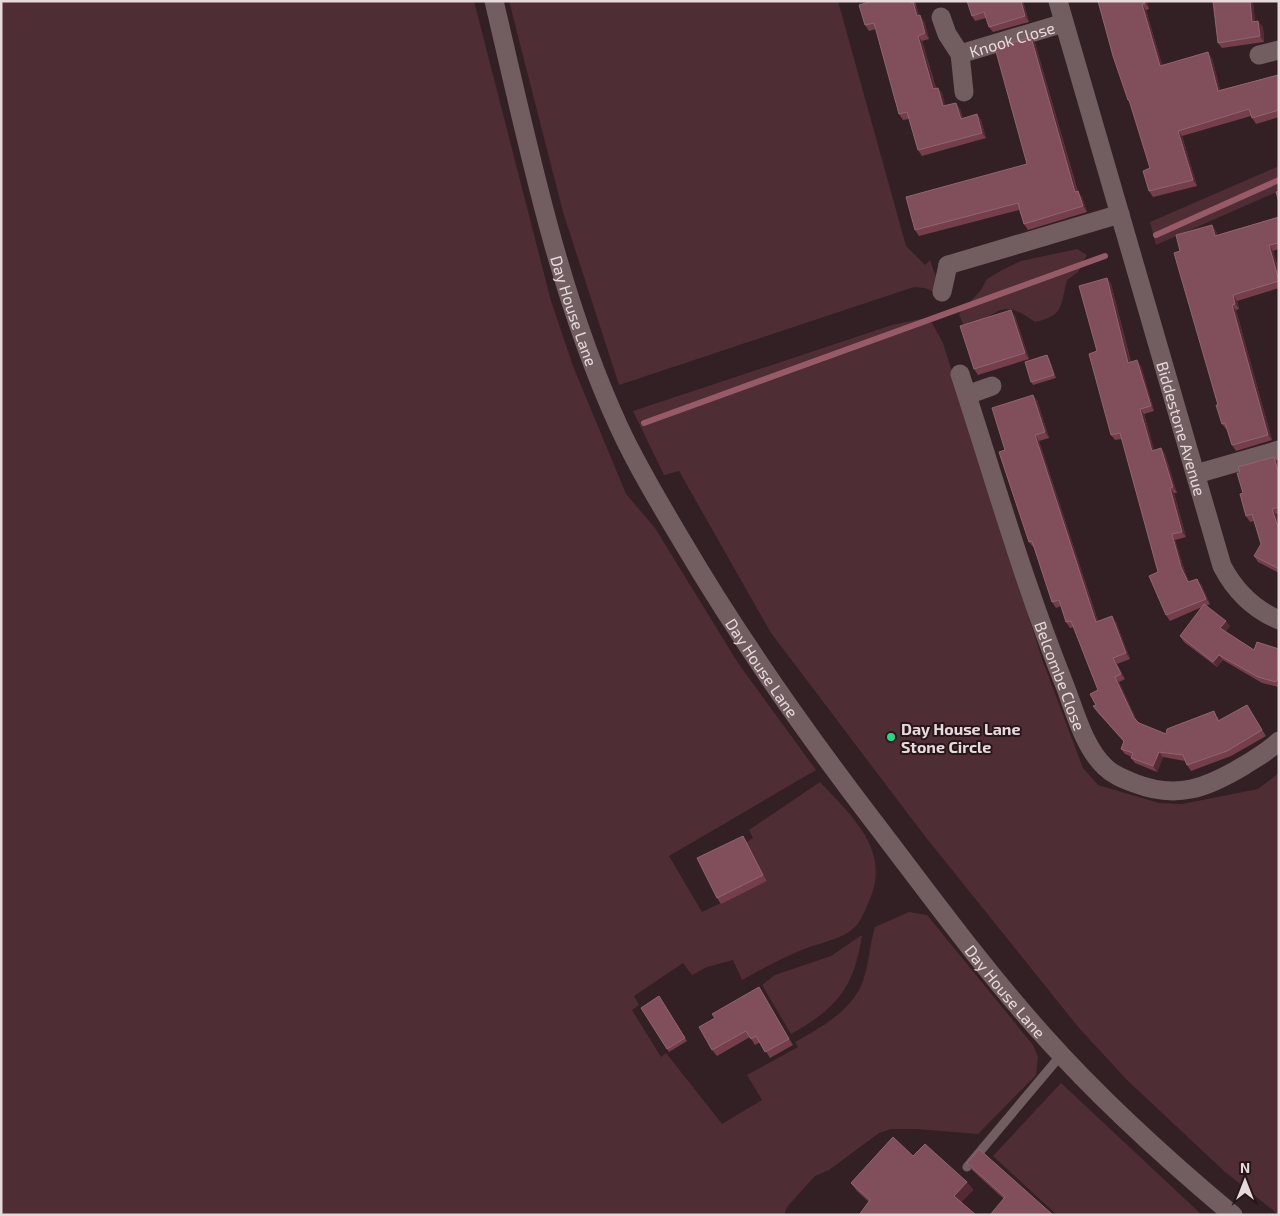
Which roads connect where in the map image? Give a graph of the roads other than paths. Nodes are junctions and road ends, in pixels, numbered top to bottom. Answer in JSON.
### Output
{"nodes":[{"id":1,"x":494,"y":1,"type":"edge"},
{"id":2,"x":1058,"y":1,"type":"edge"},
{"id":3,"x":941,"y":17,"type":"dead end"},
{"id":4,"x":1064,"y":23,"type":"junction"},
{"id":5,"x":1279,"y":50,"type":"edge"},
{"id":6,"x":960,"y":54,"type":"junction"},
{"id":7,"x":1259,"y":55,"type":"dead end"},
{"id":8,"x":964,"y":92,"type":"dead end"},
{"id":9,"x":1120,"y":214,"type":"junction"},
{"id":10,"x":942,"y":292,"type":"dead end"},
{"id":11,"x":960,"y":374,"type":"dead end"},
{"id":12,"x":992,"y":386,"type":"dead end"},
{"id":13,"x":967,"y":394,"type":"junction"},
{"id":14,"x":1279,"y":450,"type":"edge"},
{"id":15,"x":1196,"y":474,"type":"junction"},
{"id":16,"x":1279,"y":620,"type":"edge"},
{"id":17,"x":1279,"y":741,"type":"edge"},
{"id":18,"x":1062,"y":1055,"type":"junction"},
{"id":19,"x":967,"y":1167,"type":"edge"},
{"id":20,"x":1233,"y":1215,"type":"edge"}],
"edges":[{"from":1,"to":18,"type":"street","name":"Day House Lane"},
{"from":2,"to":4,"type":"street","name":"Biddestone Avenue"},
{"from":3,"to":6,"type":"street","name":"Knook Close"},
{"from":4,"to":6,"type":"street","name":"Knook Close"},
{"from":4,"to":9,"type":"street","name":"Biddestone Avenue"},
{"from":5,"to":7,"type":"street"},
{"from":6,"to":8,"type":"street","name":"Knook Close"},
{"from":9,"to":10,"type":"street"},
{"from":9,"to":15,"type":"street","name":"Biddestone Avenue"},
{"from":11,"to":13,"type":"street","name":"Belcombe Close"},
{"from":12,"to":13,"type":"street"},
{"from":13,"to":17,"type":"street","name":"Belcombe Close"},
{"from":14,"to":15,"type":"street"},
{"from":15,"to":16,"type":"street","name":"Biddestone Avenue"},
{"from":18,"to":19,"type":"lane"},
{"from":18,"to":20,"type":"street","name":"Day House Lane"}]}
